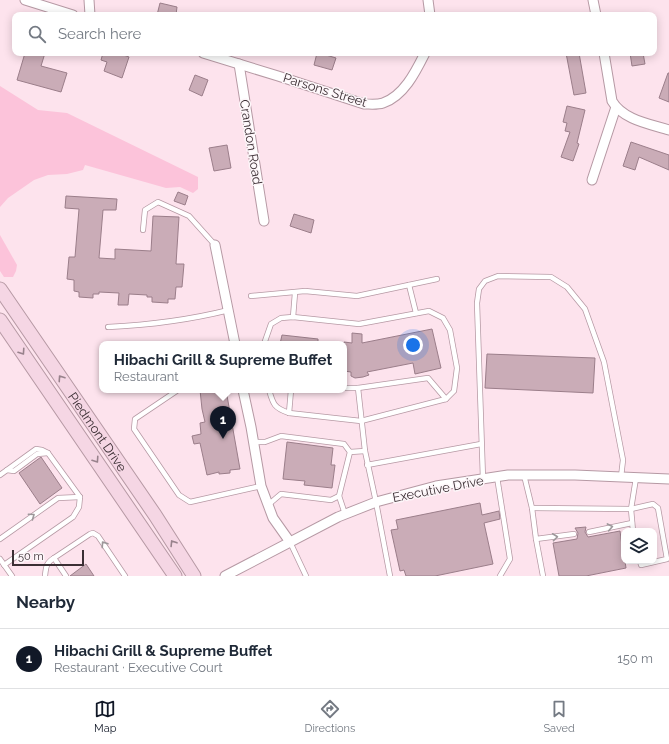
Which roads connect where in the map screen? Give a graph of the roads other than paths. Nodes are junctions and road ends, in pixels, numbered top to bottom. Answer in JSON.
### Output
{"nodes":[{"id":1,"x":25,"y":0,"type":"edge"},
{"id":2,"x":89,"y":0,"type":"edge"},
{"id":3,"x":428,"y":0,"type":"edge"},
{"id":4,"x":593,"y":0,"type":"edge"},
{"id":5,"x":63,"y":12,"type":"edge"},
{"id":6,"x":90,"y":12,"type":"edge"},
{"id":7,"x":430,"y":12,"type":"edge"},
{"id":8,"x":595,"y":12,"type":"edge"},
{"id":9,"x":213,"y":56,"type":"edge"},
{"id":10,"x":423,"y":56,"type":"edge"},
{"id":11,"x":604,"y":56,"type":"edge"},
{"id":12,"x":239,"y":64,"type":"junction"},
{"id":13,"x":616,"y":107,"type":"junction"},
{"id":14,"x":669,"y":130,"type":"edge"},
{"id":15,"x":592,"y":180,"type":"dead end"},
{"id":16,"x":264,"y":221,"type":"dead end"},
{"id":17,"x":143,"y":230,"type":"dead end"},
{"id":18,"x":215,"y":245,"type":"joint"},
{"id":19,"x":438,"y":279,"type":"dead end"},
{"id":20,"x":409,"y":285,"type":"junction"},
{"id":21,"x":0,"y":289,"type":"edge"},
{"id":22,"x":295,"y":293,"type":"junction"},
{"id":23,"x":251,"y":296,"type":"dead end"},
{"id":24,"x":229,"y":310,"type":"junction"},
{"id":25,"x":416,"y":313,"type":"junction"},
{"id":26,"x":293,"y":317,"type":"junction"},
{"id":27,"x":0,"y":320,"type":"edge"},
{"id":28,"x":108,"y":327,"type":"dead end"},
{"id":29,"x":234,"y":341,"type":"edge"},
{"id":30,"x":265,"y":341,"type":"edge"},
{"id":31,"x":347,"y":388,"type":"edge"},
{"id":32,"x":358,"y":388,"type":"junction"},
{"id":33,"x":174,"y":393,"type":"edge"},
{"id":34,"x":244,"y":393,"type":"edge"},
{"id":35,"x":270,"y":393,"type":"edge"},
{"id":36,"x":291,"y":393,"type":"edge"},
{"id":37,"x":446,"y":399,"type":"junction"},
{"id":38,"x":289,"y":413,"type":"junction"},
{"id":39,"x":361,"y":421,"type":"junction"},
{"id":40,"x":254,"y":442,"type":"junction"},
{"id":41,"x":481,"y":444,"type":"junction"},
{"id":42,"x":350,"y":452,"type":"junction"},
{"id":43,"x":365,"y":452,"type":"junction"},
{"id":44,"x":367,"y":465,"type":"junction"},
{"id":45,"x":0,"y":475,"type":"edge"},
{"id":46,"x":524,"y":475,"type":"junction"},
{"id":47,"x":497,"y":477,"type":"junction"},
{"id":48,"x":621,"y":477,"type":"junction"},
{"id":49,"x":636,"y":478,"type":"junction"},
{"id":50,"x":483,"y":479,"type":"junction"},
{"id":51,"x":669,"y":480,"type":"edge"},
{"id":52,"x":261,"y":486,"type":"junction"},
{"id":53,"x":339,"y":496,"type":"junction"},
{"id":54,"x":80,"y":497,"type":"junction"},
{"id":55,"x":376,"y":502,"type":"junction"},
{"id":56,"x":267,"y":506,"type":"junction"},
{"id":57,"x":532,"y":508,"type":"junction"},
{"id":58,"x":630,"y":509,"type":"junction"},
{"id":59,"x":345,"y":514,"type":"junction"},
{"id":60,"x":632,"y":523,"type":"junction"},
{"id":61,"x":633,"y":528,"type":"edge"},
{"id":62,"x":589,"y":532,"type":"dead end"},
{"id":63,"x":574,"y":534,"type":"dead end"},
{"id":64,"x":0,"y":539,"type":"edge"},
{"id":65,"x":536,"y":539,"type":"junction"},
{"id":66,"x":290,"y":542,"type":"junction"},
{"id":67,"x":54,"y":558,"type":"junction"},
{"id":68,"x":0,"y":559,"type":"edge"},
{"id":69,"x":657,"y":561,"type":"edge"},
{"id":70,"x":4,"y":565,"type":"junction"},
{"id":71,"x":12,"y":576,"type":"edge"},
{"id":72,"x":44,"y":576,"type":"edge"},
{"id":73,"x":66,"y":576,"type":"edge"},
{"id":74,"x":126,"y":576,"type":"edge"},
{"id":75,"x":175,"y":576,"type":"edge"},
{"id":76,"x":194,"y":576,"type":"edge"},
{"id":77,"x":225,"y":576,"type":"edge"},
{"id":78,"x":306,"y":576,"type":"edge"},
{"id":79,"x":390,"y":576,"type":"edge"},
{"id":80,"x":500,"y":576,"type":"edge"},
{"id":81,"x":542,"y":576,"type":"edge"}],
"edges":[{"from":1,"to":5,"type":"street"},
{"from":2,"to":6,"type":"street"},
{"from":3,"to":7,"type":"street"},
{"from":4,"to":8,"type":"street"},
{"from":9,"to":12,"type":"street","name":"Parsons Street"},
{"from":10,"to":12,"type":"street","name":"Parsons Street"},
{"from":11,"to":13,"type":"street"},
{"from":12,"to":16,"type":"street","name":"Crandon Road"},
{"from":13,"to":14,"type":"street"},
{"from":13,"to":15,"type":"street"},
{"from":17,"to":18,"type":"lane"},
{"from":18,"to":24,"type":"street"},
{"from":19,"to":20,"type":"lane"},
{"from":20,"to":22,"type":"lane"},
{"from":20,"to":25,"type":"lane"},
{"from":76,"to":21,"type":"main road","name":"Piedmont Drive","one_way":true},
{"from":22,"to":23,"type":"lane"},
{"from":22,"to":26,"type":"lane"},
{"from":24,"to":28,"type":"lane"},
{"from":24,"to":29,"type":"street"},
{"from":25,"to":26,"type":"lane"},
{"from":25,"to":37,"type":"lane"},
{"from":26,"to":30,"type":"lane"},
{"from":27,"to":75,"type":"main road","name":"Piedmont Drive","one_way":true},
{"from":31,"to":32,"type":"lane"},
{"from":32,"to":37,"type":"lane"},
{"from":32,"to":39,"type":"lane"},
{"from":33,"to":52,"type":"lane"},
{"from":34,"to":40,"type":"street"},
{"from":35,"to":38,"type":"lane"},
{"from":36,"to":38,"type":"lane"},
{"from":37,"to":39,"type":"lane"},
{"from":38,"to":39,"type":"lane"},
{"from":39,"to":43,"type":"lane"},
{"from":40,"to":42,"type":"lane"},
{"from":40,"to":52,"type":"street"},
{"from":41,"to":44,"type":"lane"},
{"from":41,"to":48,"type":"lane"},
{"from":41,"to":50,"type":"lane"},
{"from":42,"to":43,"type":"lane"},
{"from":42,"to":53,"type":"lane"},
{"from":43,"to":44,"type":"lane"},
{"from":44,"to":55,"type":"lane"},
{"from":45,"to":54,"type":"lane"},
{"from":46,"to":47,"type":"street","name":"Executive Drive"},
{"from":46,"to":48,"type":"street","name":"Executive Drive"},
{"from":46,"to":57,"type":"lane"},
{"from":47,"to":50,"type":"street","name":"Executive Drive"},
{"from":47,"to":80,"type":"lane"},
{"from":48,"to":49,"type":"street","name":"Executive Drive"},
{"from":49,"to":51,"type":"street","name":"Executive Drive"},
{"from":49,"to":58,"type":"lane"},
{"from":50,"to":55,"type":"street","name":"Executive Drive"},
{"from":52,"to":56,"type":"street"},
{"from":53,"to":56,"type":"lane"},
{"from":53,"to":59,"type":"lane"},
{"from":64,"to":54,"type":"lane","one_way":true},
{"from":54,"to":70,"type":"lane"},
{"from":55,"to":59,"type":"street","name":"Executive Drive"},
{"from":55,"to":79,"type":"lane"},
{"from":56,"to":66,"type":"street"},
{"from":57,"to":58,"type":"lane"},
{"from":57,"to":65,"type":"lane"},
{"from":58,"to":60,"type":"lane"},
{"from":58,"to":69,"type":"lane"},
{"from":59,"to":66,"type":"street","name":"Executive Drive"},
{"from":60,"to":61,"type":"lane"},
{"from":62,"to":60,"type":"lane","one_way":true},
{"from":65,"to":63,"type":"lane","one_way":true},
{"from":65,"to":81,"type":"lane"},
{"from":66,"to":77,"type":"street","name":"Executive Drive"},
{"from":66,"to":78,"type":"lane"},
{"from":67,"to":72,"type":"lane"},
{"from":67,"to":73,"type":"lane"},
{"from":74,"to":67,"type":"lane","one_way":true},
{"from":68,"to":70,"type":"lane"},
{"from":70,"to":71,"type":"lane"}]}
